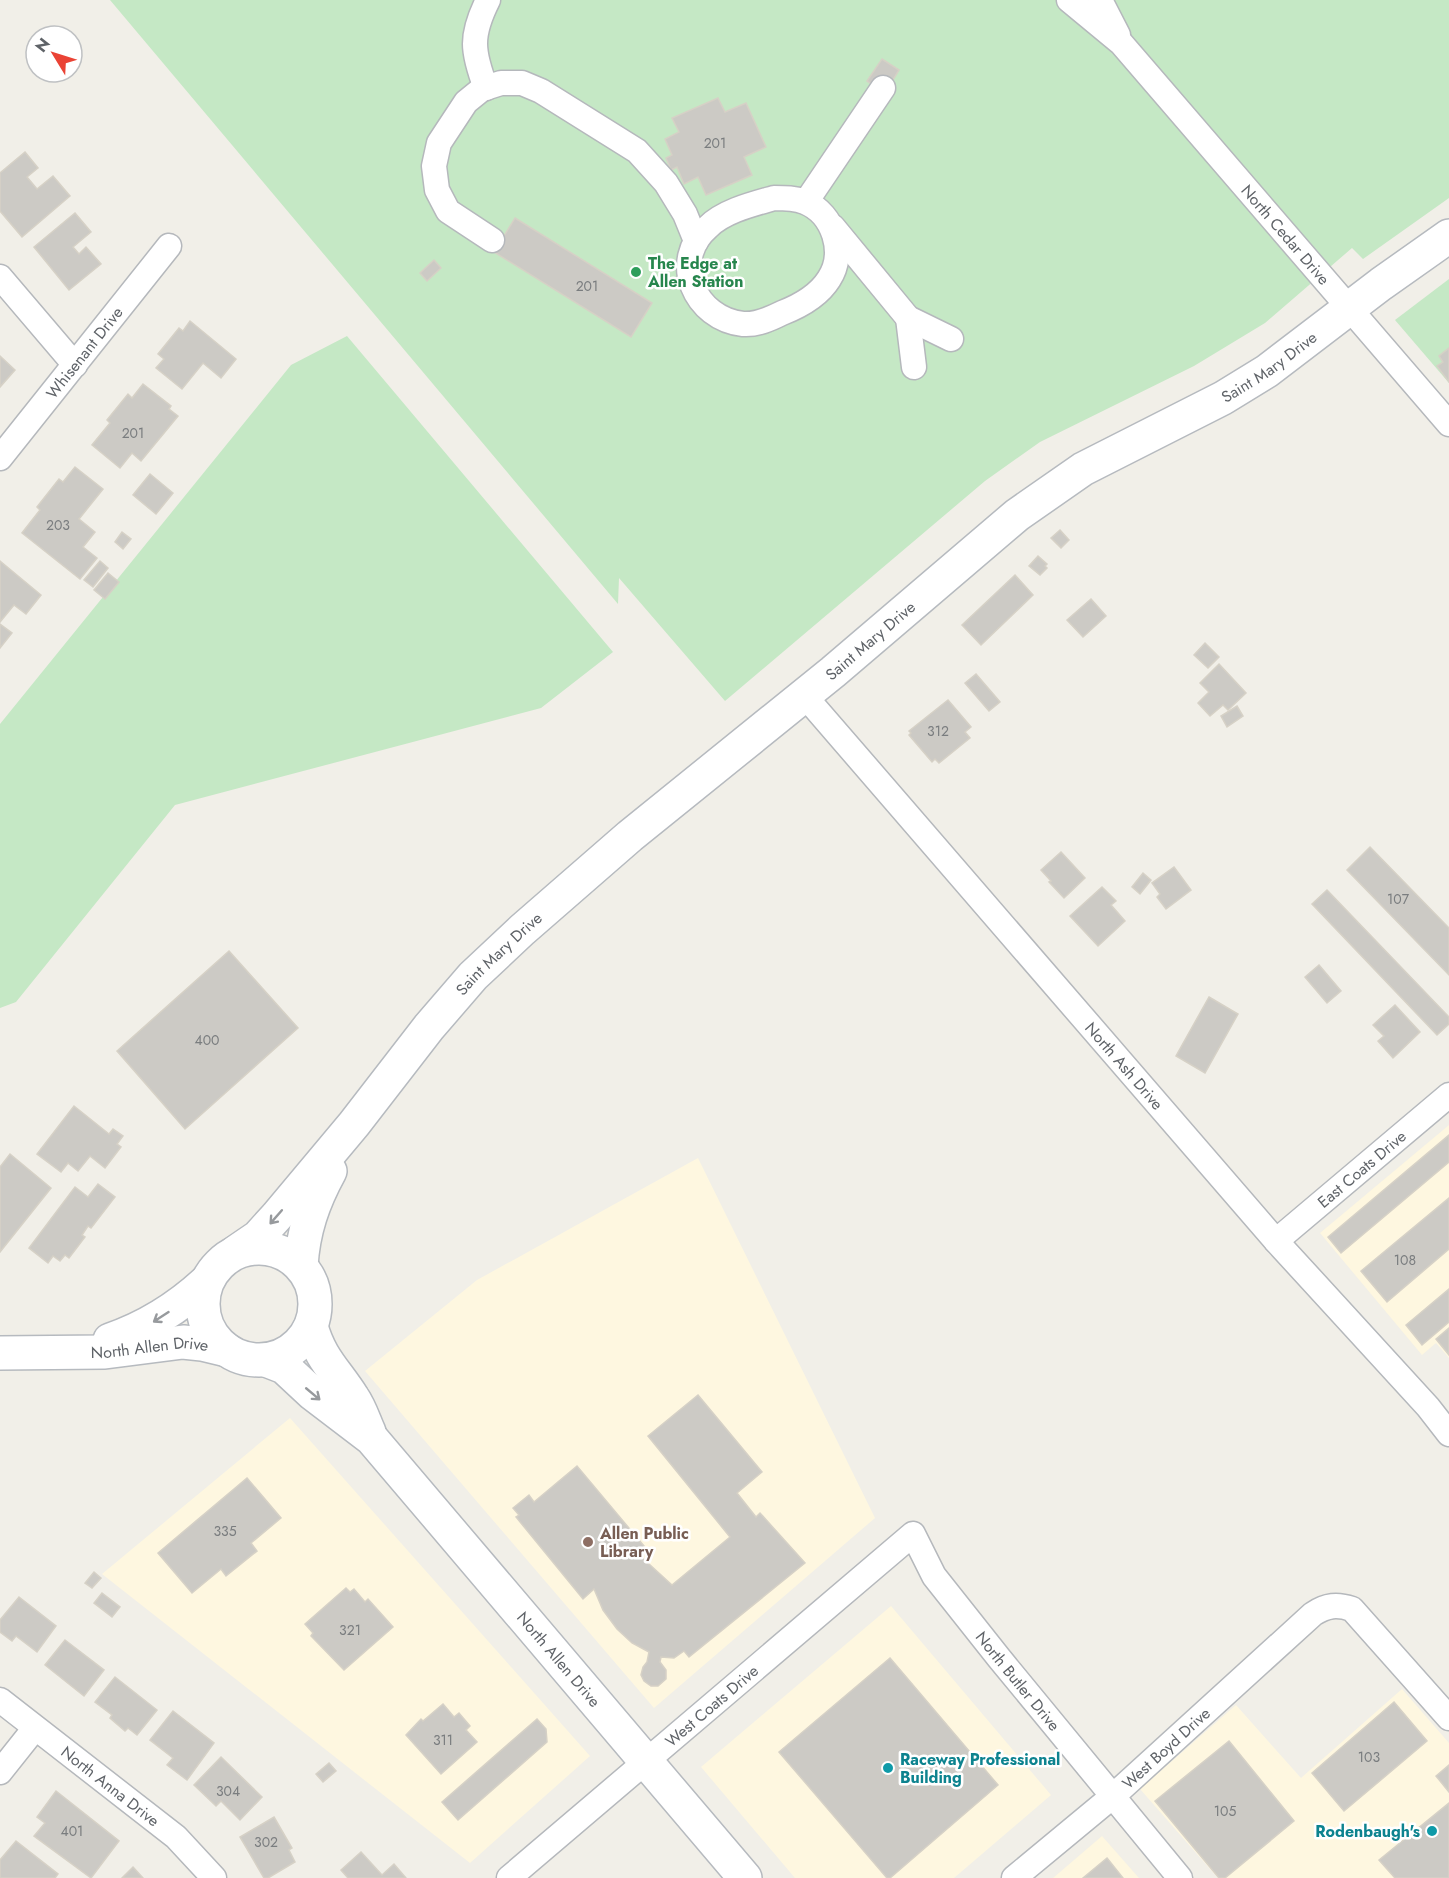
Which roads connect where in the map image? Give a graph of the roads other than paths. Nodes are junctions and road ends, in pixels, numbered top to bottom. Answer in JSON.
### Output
{"nodes":[{"id":1,"x":488,"y":0,"type":"edge"},
{"id":2,"x":1069,"y":0,"type":"edge"},
{"id":3,"x":1100,"y":0,"type":"edge"},
{"id":4,"x":1121,"y":43,"type":"junction"},
{"id":5,"x":486,"y":88,"type":"junction"},
{"id":6,"x":883,"y":88,"type":"dead end"},
{"id":7,"x":806,"y":202,"type":"junction"},
{"id":8,"x":825,"y":217,"type":"junction"},
{"id":9,"x":1449,"y":236,"type":"edge"},
{"id":10,"x":492,"y":240,"type":"dead end"},
{"id":11,"x":696,"y":241,"type":"junction"},
{"id":12,"x":169,"y":246,"type":"dead end"},
{"id":13,"x":0,"y":278,"type":"edge"},
{"id":14,"x":1351,"y":308,"type":"junction"},
{"id":15,"x":908,"y":318,"type":"junction"},
{"id":16,"x":951,"y":339,"type":"dead end"},
{"id":17,"x":75,"y":365,"type":"junction"},
{"id":18,"x":914,"y":367,"type":"dead end"},
{"id":19,"x":1449,"y":424,"type":"edge"},
{"id":20,"x":0,"y":458,"type":"edge"},
{"id":21,"x":804,"y":695,"type":"junction"},
{"id":22,"x":1449,"y":1095,"type":"edge"},
{"id":23,"x":354,"y":1124,"type":"junction"},
{"id":24,"x":1276,"y":1241,"type":"junction"},
{"id":25,"x":236,"y":1252,"type":"junction"},
{"id":26,"x":301,"y":1266,"type":"junction"},
{"id":27,"x":207,"y":1281,"type":"junction"},
{"id":28,"x":311,"y":1326,"type":"junction"},
{"id":29,"x":227,"y":1350,"type":"junction"},
{"id":30,"x":0,"y":1353,"type":"edge"},
{"id":31,"x":72,"y":1353,"type":"junction"},
{"id":32,"x":266,"y":1360,"type":"junction"},
{"id":33,"x":1449,"y":1434,"type":"edge"},
{"id":34,"x":372,"y":1439,"type":"junction"},
{"id":35,"x":912,"y":1534,"type":"joint"},
{"id":36,"x":0,"y":1700,"type":"edge"},
{"id":37,"x":1449,"y":1718,"type":"edge"},
{"id":38,"x":35,"y":1728,"type":"junction"},
{"id":39,"x":647,"y":1761,"type":"junction"},
{"id":40,"x":0,"y":1772,"type":"edge"},
{"id":41,"x":1113,"y":1796,"type":"junction"},
{"id":42,"x":214,"y":1878,"type":"edge"},
{"id":43,"x":509,"y":1878,"type":"edge"},
{"id":44,"x":746,"y":1878,"type":"edge"},
{"id":45,"x":1014,"y":1878,"type":"edge"},
{"id":46,"x":1180,"y":1878,"type":"edge"}],
"edges":[{"from":1,"to":5,"type":"street"},
{"from":2,"to":4,"type":"street","name":"North Cedar Drive"},
{"from":3,"to":4,"type":"street","name":"North Cedar Drive"},
{"from":4,"to":14,"type":"street","name":"North Cedar Drive"},
{"from":5,"to":10,"type":"street"},
{"from":5,"to":11,"type":"street"},
{"from":6,"to":7,"type":"street"},
{"from":7,"to":8,"type":"street"},
{"from":7,"to":11,"type":"street"},
{"from":8,"to":11,"type":"street"},
{"from":8,"to":15,"type":"street"},
{"from":9,"to":14,"type":"street","name":"Saint Mary Drive"},
{"from":12,"to":17,"type":"street","name":"Whisenant Drive"},
{"from":13,"to":17,"type":"street"},
{"from":14,"to":19,"type":"street","name":"North Cedar Drive"},
{"from":14,"to":21,"type":"street","name":"Saint Mary Drive"},
{"from":15,"to":16,"type":"street"},
{"from":15,"to":18,"type":"street"},
{"from":17,"to":20,"type":"street","name":"Whisenant Drive"},
{"from":21,"to":23,"type":"street","name":"Saint Mary Drive"},
{"from":21,"to":24,"type":"street","name":"North Ash Drive"},
{"from":22,"to":24,"type":"street","name":"East Coats Drive"},
{"from":23,"to":25,"type":"street","name":"Saint Mary Drive","one_way":true},
{"from":23,"to":26,"type":"street","name":"Saint Mary Drive"},
{"from":24,"to":33,"type":"street","name":"North Ash Drive"},
{"from":25,"to":26,"type":"street"},
{"from":25,"to":27,"type":"street"},
{"from":26,"to":28,"type":"street"},
{"from":27,"to":29,"type":"street"},
{"from":27,"to":31,"type":"street","name":"North Allen Drive","one_way":true},
{"from":28,"to":32,"type":"street"},
{"from":28,"to":34,"type":"street","name":"North Allen Drive"},
{"from":29,"to":31,"type":"street","name":"North Allen Drive"},
{"from":29,"to":32,"type":"street"},
{"from":30,"to":31,"type":"street","name":"North Allen Drive"},
{"from":32,"to":34,"type":"street","name":"North Allen Drive","one_way":true},
{"from":34,"to":39,"type":"street","name":"North Allen Drive"},
{"from":35,"to":39,"type":"street","name":"West Coats Drive"},
{"from":35,"to":41,"type":"street","name":"North Butler Drive"},
{"from":36,"to":38,"type":"street","name":"North Anna Drive"},
{"from":37,"to":41,"type":"street","name":"West Boyd Drive"},
{"from":38,"to":40,"type":"street"},
{"from":38,"to":42,"type":"street","name":"North Anna Drive"},
{"from":39,"to":43,"type":"street","name":"West Coats Drive"},
{"from":39,"to":44,"type":"street","name":"North Allen Drive"},
{"from":41,"to":45,"type":"street","name":"West Boyd Drive"},
{"from":41,"to":46,"type":"street","name":"North Butler Drive"}]}
